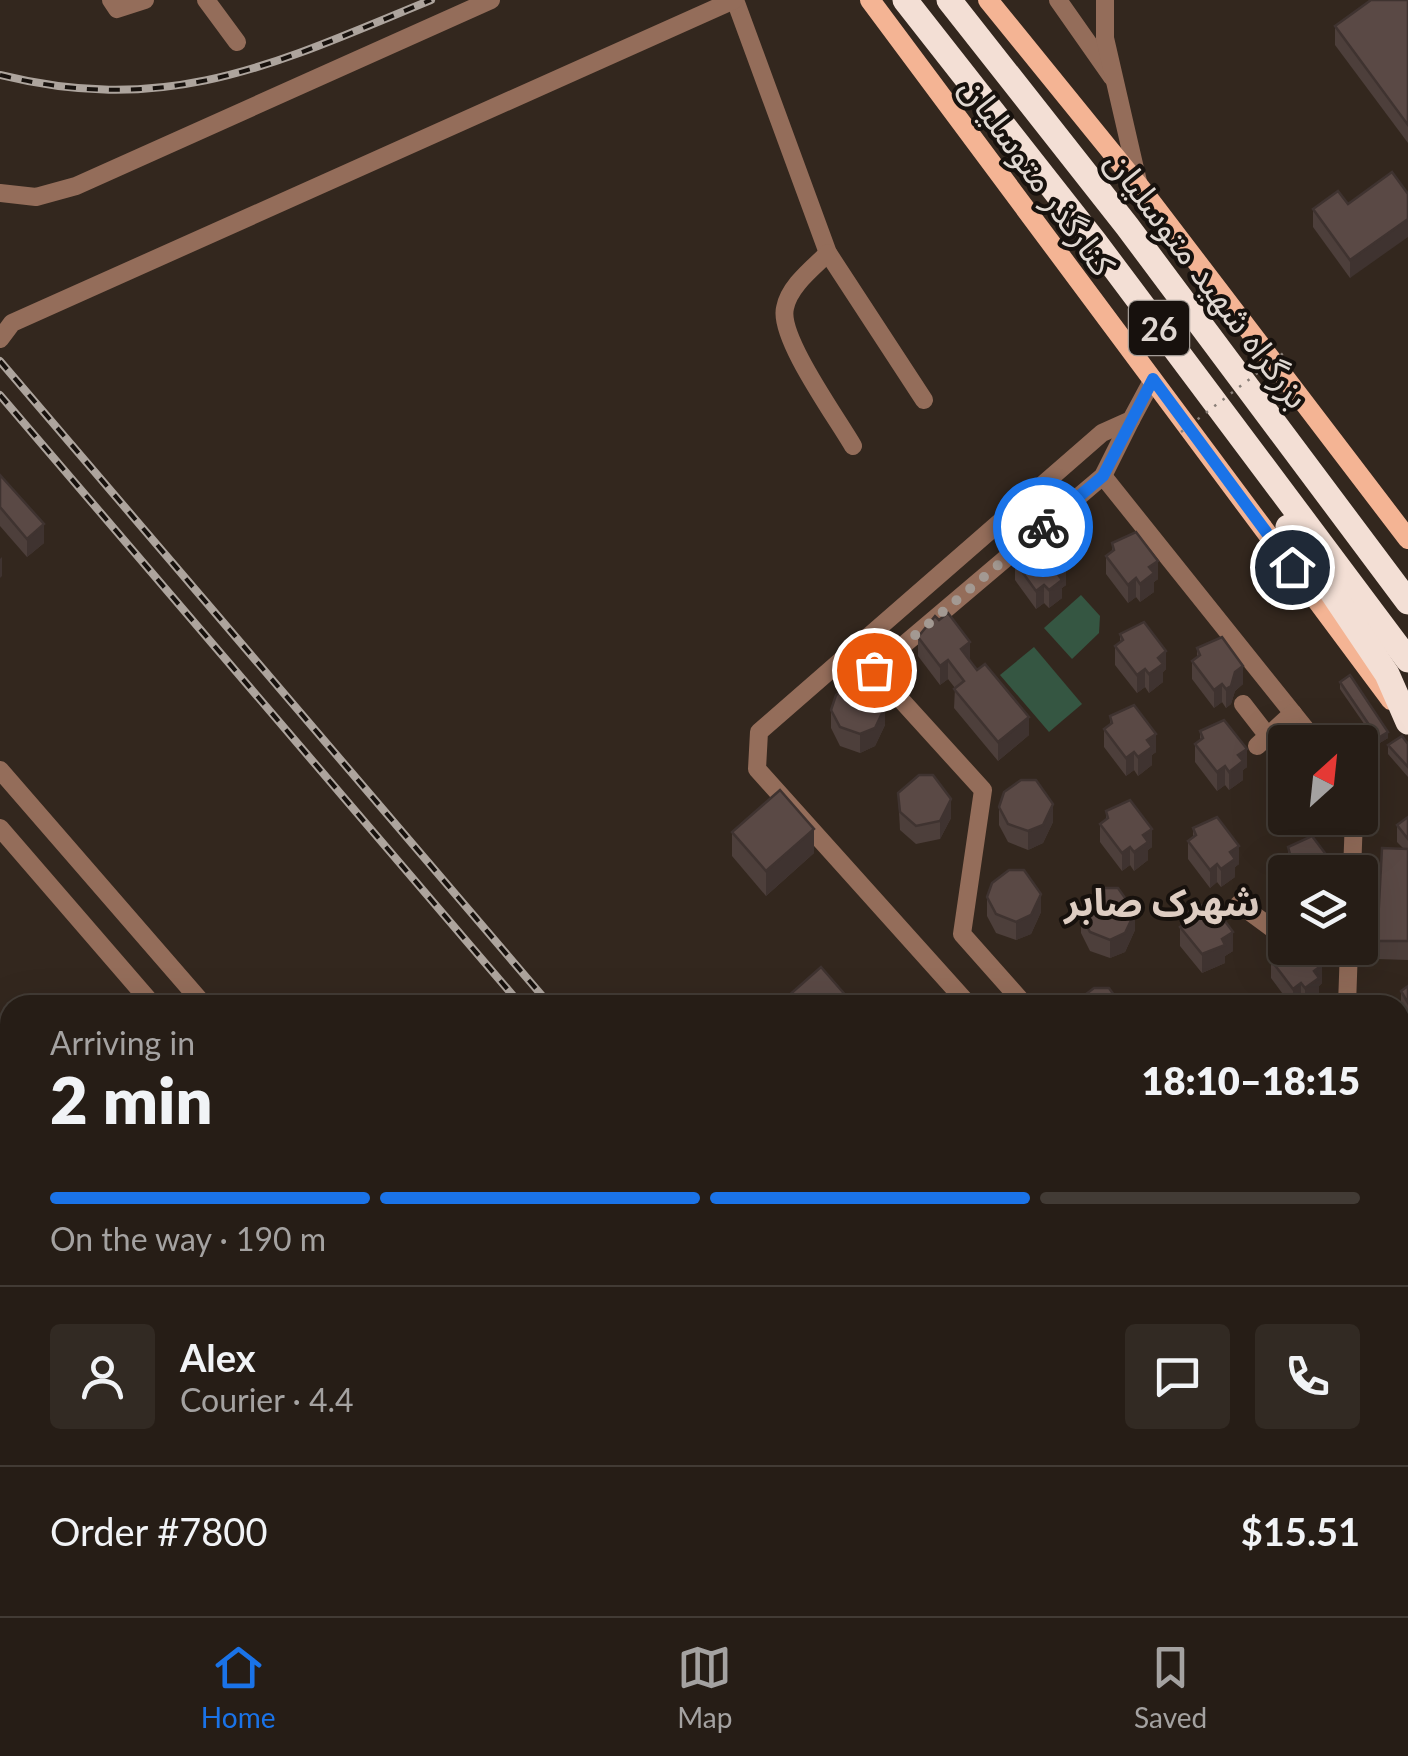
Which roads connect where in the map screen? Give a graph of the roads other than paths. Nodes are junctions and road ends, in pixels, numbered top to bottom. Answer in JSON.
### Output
{"nodes":[{"id":1,"x":111,"y":0,"type":"edge"},
{"id":2,"x":144,"y":0,"type":"edge"},
{"id":3,"x":206,"y":0,"type":"edge"},
{"id":4,"x":491,"y":0,"type":"edge"},
{"id":5,"x":734,"y":0,"type":"edge"},
{"id":6,"x":870,"y":0,"type":"edge"},
{"id":7,"x":905,"y":0,"type":"edge"},
{"id":8,"x":949,"y":0,"type":"edge"},
{"id":9,"x":988,"y":0,"type":"edge"},
{"id":10,"x":1058,"y":0,"type":"edge"},
{"id":11,"x":1105,"y":0,"type":"edge"},
{"id":12,"x":238,"y":42,"type":"dead end"},
{"id":13,"x":1118,"y":86,"type":"junction"},
{"id":14,"x":1139,"y":186,"type":"junction"},
{"id":15,"x":0,"y":193,"type":"edge"},
{"id":16,"x":828,"y":253,"type":"junction"},
{"id":17,"x":0,"y":339,"type":"edge"},
{"id":18,"x":1153,"y":379,"type":"junction"},
{"id":19,"x":924,"y":400,"type":"dead end"},
{"id":20,"x":1131,"y":420,"type":"junction"},
{"id":21,"x":1236,"y":430,"type":"junction"},
{"id":22,"x":853,"y":446,"type":"dead end"},
{"id":23,"x":1103,"y":476,"type":"junction"},
{"id":24,"x":1405,"y":529,"type":"edge"},
{"id":25,"x":1408,"y":602,"type":"edge"},
{"id":26,"x":1408,"y":660,"type":"edge"},
{"id":27,"x":1243,"y":704,"type":"dead end"},
{"id":28,"x":1292,"y":714,"type":"junction"},
{"id":29,"x":1408,"y":722,"type":"edge"},
{"id":30,"x":1301,"y":725,"type":"edge"},
{"id":31,"x":1262,"y":741,"type":"junction"},
{"id":32,"x":1268,"y":745,"type":"edge"},
{"id":33,"x":0,"y":770,"type":"edge"},
{"id":34,"x":0,"y":828,"type":"edge"},
{"id":35,"x":1240,"y":904,"type":"dead end"},
{"id":36,"x":1268,"y":926,"type":"edge"},
{"id":37,"x":1348,"y":965,"type":"edge"},
{"id":38,"x":144,"y":995,"type":"edge"},
{"id":39,"x":195,"y":995,"type":"edge"},
{"id":40,"x":959,"y":995,"type":"edge"},
{"id":41,"x":1016,"y":995,"type":"edge"},
{"id":42,"x":1347,"y":995,"type":"edge"}],
"edges":[{"from":1,"to":2,"type":"street"},
{"from":3,"to":12,"type":"street"},
{"from":4,"to":15,"type":"street"},
{"from":5,"to":16,"type":"street"},
{"from":5,"to":17,"type":"street"},
{"from":6,"to":18,"type":"main road","name":"کنارگذر متوسلیان"},
{"from":7,"to":21,"type":"highway","name":"بزرگراه شهید متوسلیان","number":"26"},
{"from":8,"to":25,"type":"highway","name":"بزرگراه شهید متوسلیان"},
{"from":9,"to":14,"type":"main road","name":"کنارگذر متوسلیان"},
{"from":10,"to":13,"type":"street"},
{"from":11,"to":13,"type":"street"},
{"from":13,"to":14,"type":"street"},
{"from":14,"to":24,"type":"main road","name":"کنارگذر متوسلیان"},
{"from":16,"to":19,"type":"street"},
{"from":16,"to":22,"type":"street"},
{"from":18,"to":20,"type":"street"},
{"from":18,"to":29,"type":"main road","name":"کنارگذر متوسلیان"},
{"from":20,"to":23,"type":"street"},
{"from":20,"to":40,"type":"street"},
{"from":21,"to":26,"type":"highway","name":"بزرگراه شهید متوسلیان","number":"26"},
{"from":21,"to":29,"type":"highway"},
{"from":23,"to":28,"type":"street"},
{"from":23,"to":41,"type":"street"},
{"from":27,"to":31,"type":"street"},
{"from":28,"to":30,"type":"street"},
{"from":28,"to":31,"type":"street"},
{"from":31,"to":32,"type":"street"},
{"from":33,"to":39,"type":"street"},
{"from":34,"to":38,"type":"street"},
{"from":35,"to":36,"type":"street"},
{"from":37,"to":42,"type":"street"}]}
